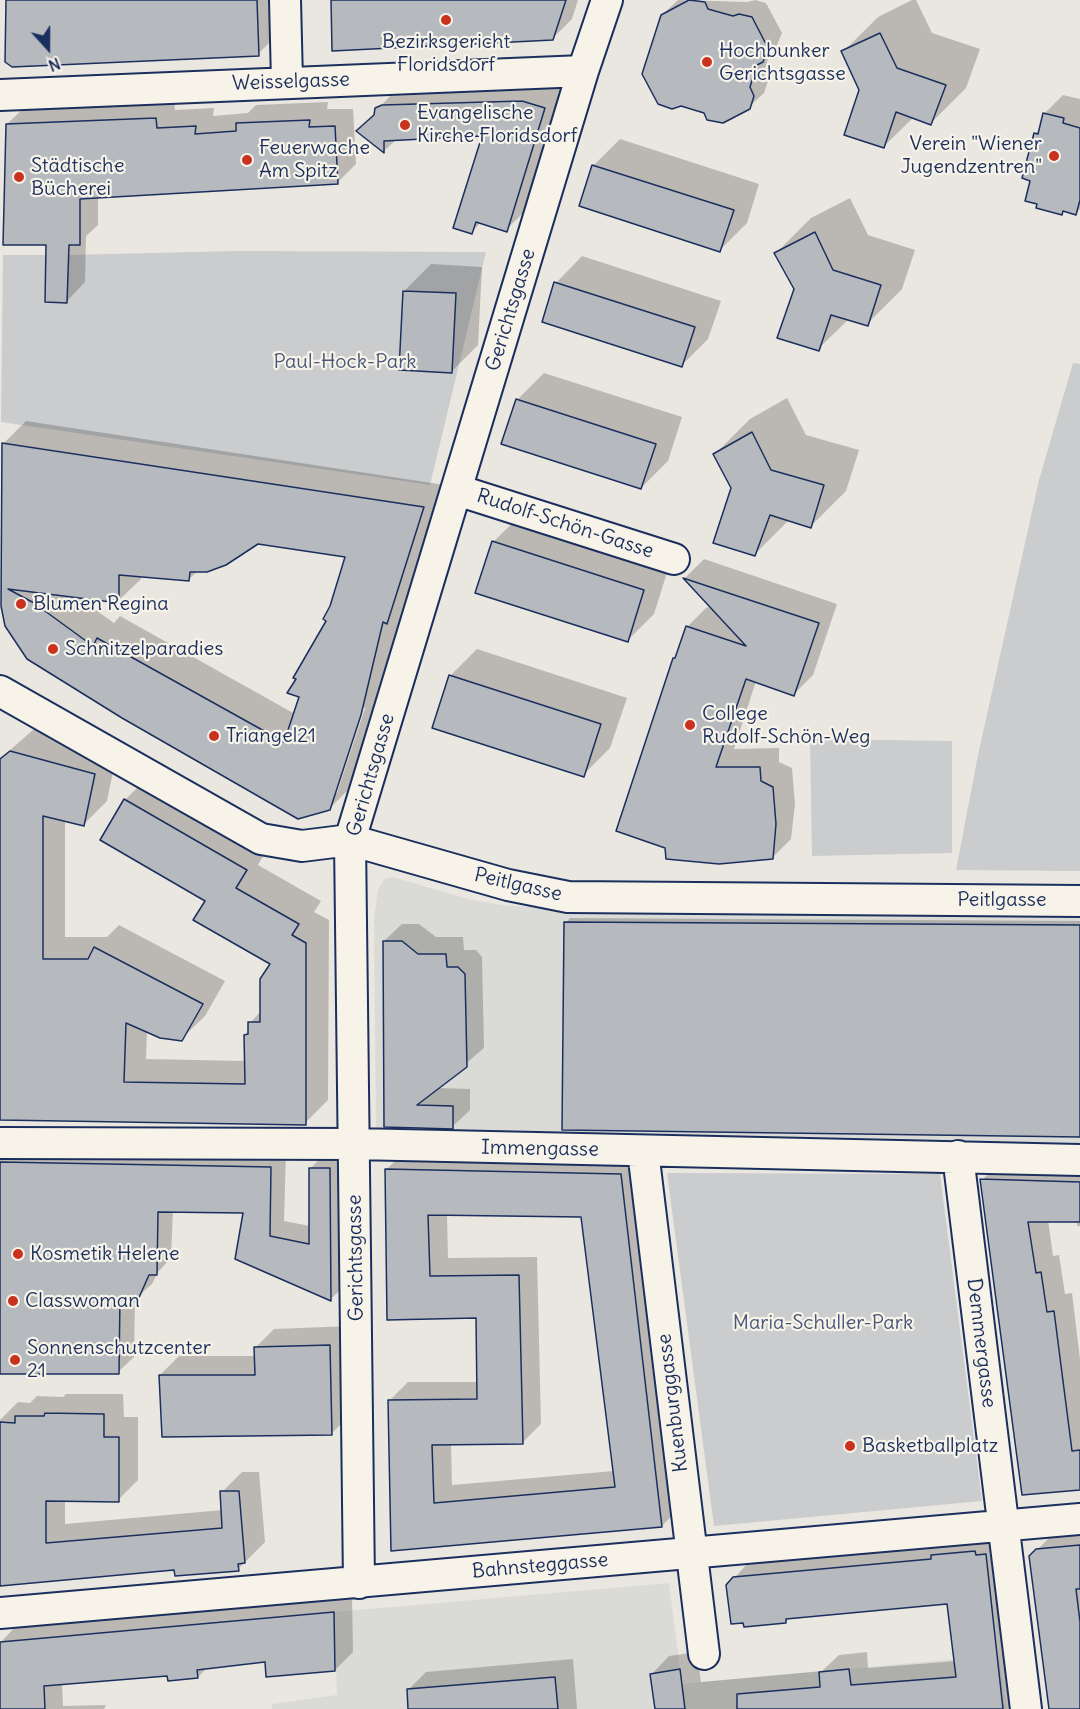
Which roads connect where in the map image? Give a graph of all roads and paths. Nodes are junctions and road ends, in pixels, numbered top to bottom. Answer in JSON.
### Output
{"nodes":[{"id":1,"x":285,"y":0,"type":"edge"},
{"id":2,"x":607,"y":0,"type":"edge"},
{"id":3,"x":583,"y":71,"type":"junction"},
{"id":4,"x":287,"y":81,"type":"junction"},
{"id":5,"x":0,"y":95,"type":"edge"},
{"id":6,"x":457,"y":490,"type":"junction"},
{"id":7,"x":674,"y":559,"type":"dead end"},
{"id":8,"x":0,"y":691,"type":"edge"},
{"id":9,"x":350,"y":840,"type":"junction"},
{"id":10,"x":1080,"y":901,"type":"edge"},
{"id":11,"x":0,"y":1143,"type":"edge"},
{"id":12,"x":355,"y":1144,"type":"junction"},
{"id":13,"x":643,"y":1151,"type":"junction"},
{"id":14,"x":958,"y":1156,"type":"junction"},
{"id":15,"x":1080,"y":1160,"type":"edge"},
{"id":16,"x":1080,"y":1519,"type":"edge"},
{"id":17,"x":1004,"y":1526,"type":"junction"},
{"id":18,"x":691,"y":1552,"type":"junction"},
{"id":19,"x":359,"y":1583,"type":"junction"},
{"id":20,"x":0,"y":1613,"type":"edge"},
{"id":21,"x":704,"y":1654,"type":"dead end"},
{"id":22,"x":1026,"y":1709,"type":"edge"}],
"edges":[{"from":1,"to":4,"type":"street"},
{"from":2,"to":3,"type":"street","name":"Gerichtsgasse"},
{"from":3,"to":4,"type":"street","name":"Weisselgasse"},
{"from":3,"to":6,"type":"street","name":"Gerichtsgasse"},
{"from":4,"to":5,"type":"street","name":"Weisselgasse"},
{"from":6,"to":7,"type":"street","name":"Rudolf-Schön-Gasse"},
{"from":6,"to":9,"type":"street","name":"Gerichtsgasse"},
{"from":8,"to":9,"type":"street","name":"Peitlgasse"},
{"from":9,"to":10,"type":"street","name":"Peitlgasse"},
{"from":9,"to":12,"type":"street","name":"Gerichtsgasse"},
{"from":11,"to":12,"type":"street","name":"Immengasse"},
{"from":12,"to":13,"type":"street","name":"Immengasse"},
{"from":12,"to":19,"type":"street","name":"Gerichtsgasse"},
{"from":13,"to":14,"type":"street","name":"Immengasse"},
{"from":13,"to":18,"type":"street","name":"Kuenburggasse"},
{"from":14,"to":15,"type":"street","name":"Immengasse"},
{"from":14,"to":17,"type":"street","name":"Demmergasse"},
{"from":16,"to":17,"type":"street","name":"Bahnsteggasse"},
{"from":17,"to":18,"type":"street","name":"Bahnsteggasse"},
{"from":17,"to":22,"type":"street","name":"Demmergasse"},
{"from":18,"to":19,"type":"street","name":"Bahnsteggasse"},
{"from":18,"to":21,"type":"street","name":"Kuenburggasse"},
{"from":19,"to":20,"type":"street","name":"Bahnsteggasse"}]}
